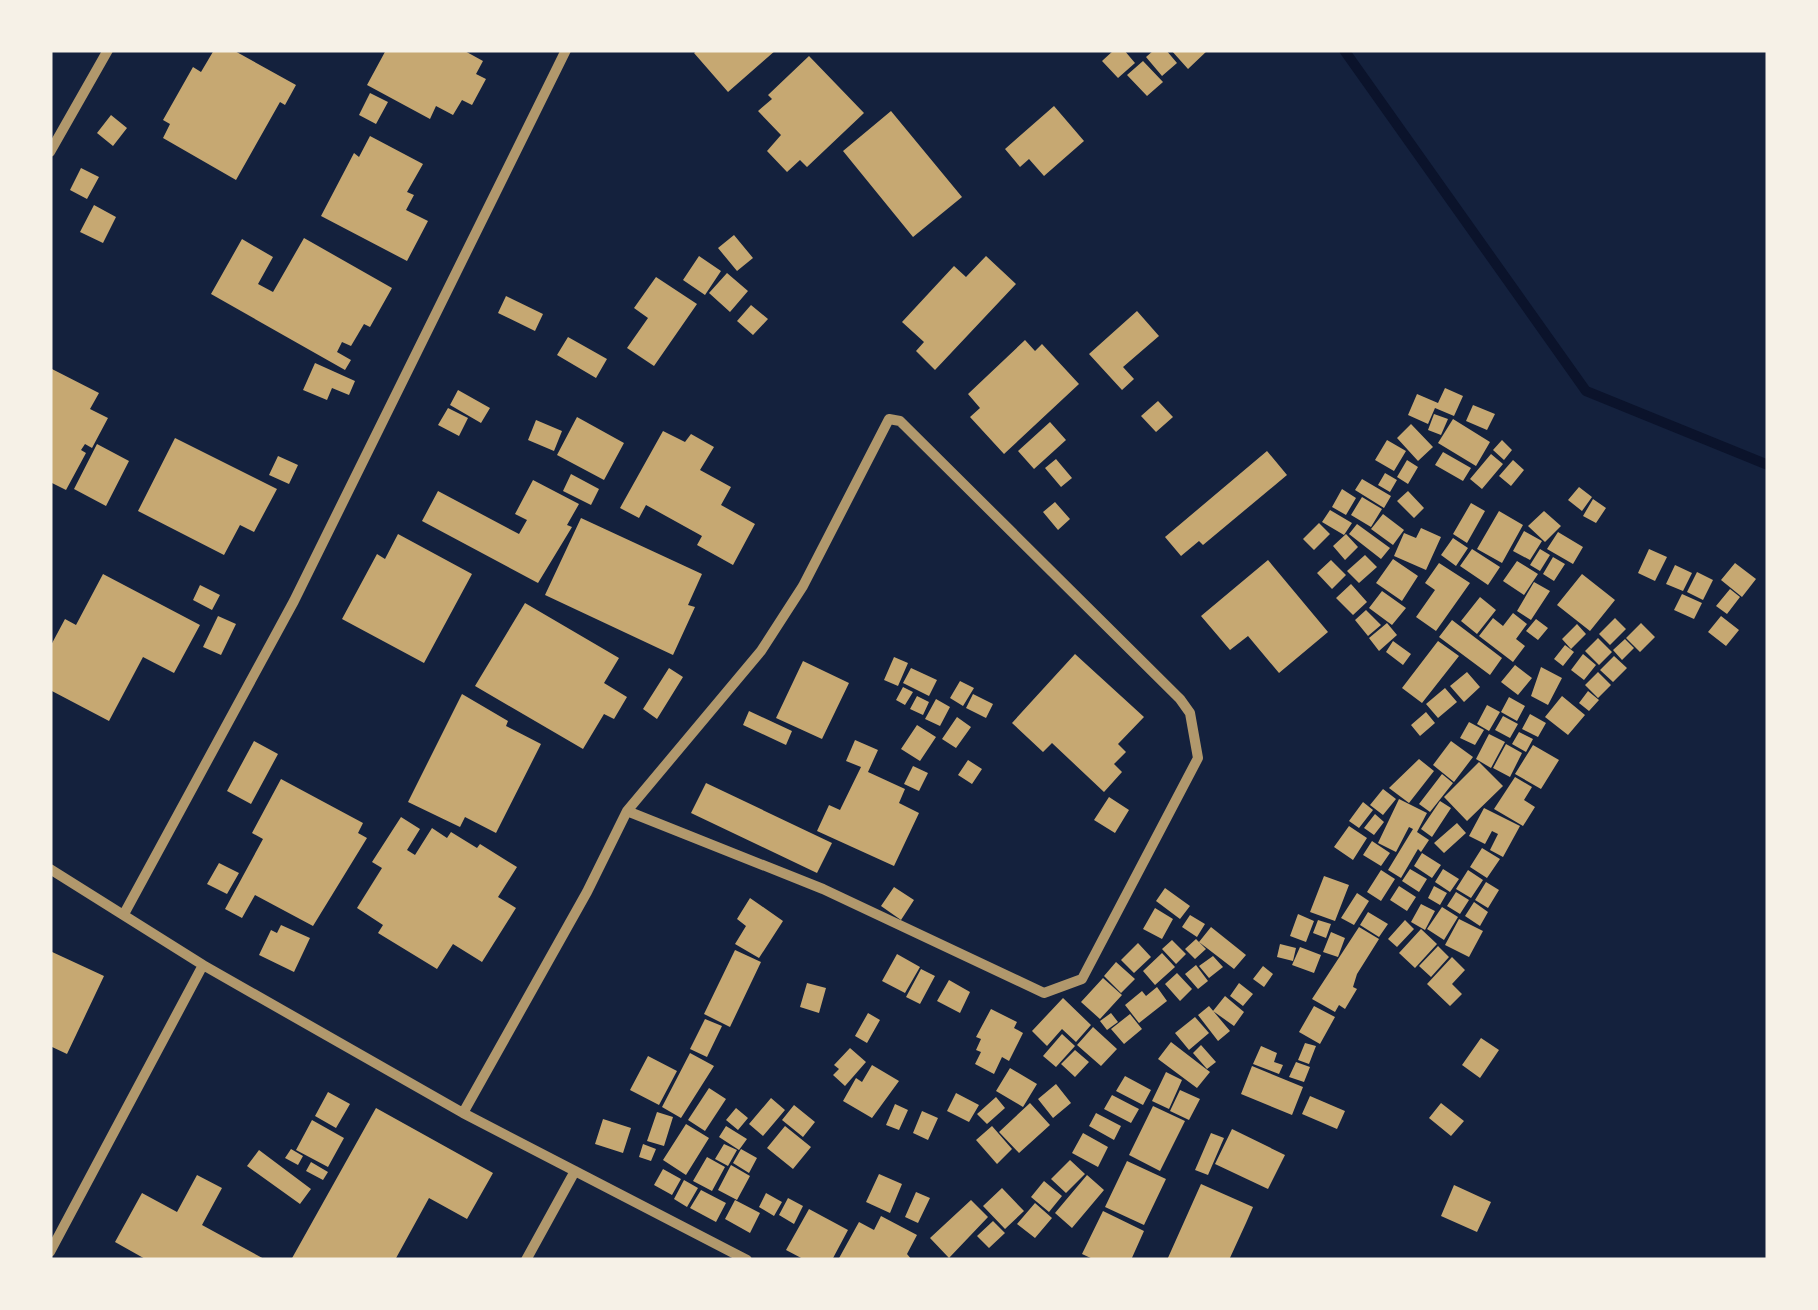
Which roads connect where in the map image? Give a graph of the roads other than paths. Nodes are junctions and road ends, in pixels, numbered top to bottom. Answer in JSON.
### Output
{"nodes":[{"id":1,"x":108,"y":50,"type":"edge"},
{"id":2,"x":566,"y":50,"type":"edge"},
{"id":3,"x":50,"y":152,"type":"edge"},
{"id":4,"x":627,"y":811,"type":"junction"},
{"id":5,"x":50,"y":869,"type":"edge"},
{"id":6,"x":124,"y":914,"type":"junction"},
{"id":7,"x":203,"y":966,"type":"junction"},
{"id":8,"x":463,"y":1113,"type":"junction"},
{"id":9,"x":575,"y":1171,"type":"junction"},
{"id":10,"x":50,"y":1252,"type":"edge"},
{"id":11,"x":526,"y":1260,"type":"edge"},
{"id":12,"x":747,"y":1260,"type":"edge"}],
"edges":[{"from":1,"to":3,"type":"street"},
{"from":2,"to":6,"type":"street"},
{"from":4,"to":4,"type":"street"},
{"from":4,"to":8,"type":"street"},
{"from":5,"to":6,"type":"street"},
{"from":6,"to":7,"type":"street"},
{"from":7,"to":8,"type":"street"},
{"from":7,"to":10,"type":"street"},
{"from":8,"to":9,"type":"street"},
{"from":9,"to":11,"type":"street"},
{"from":9,"to":12,"type":"street"}]}
